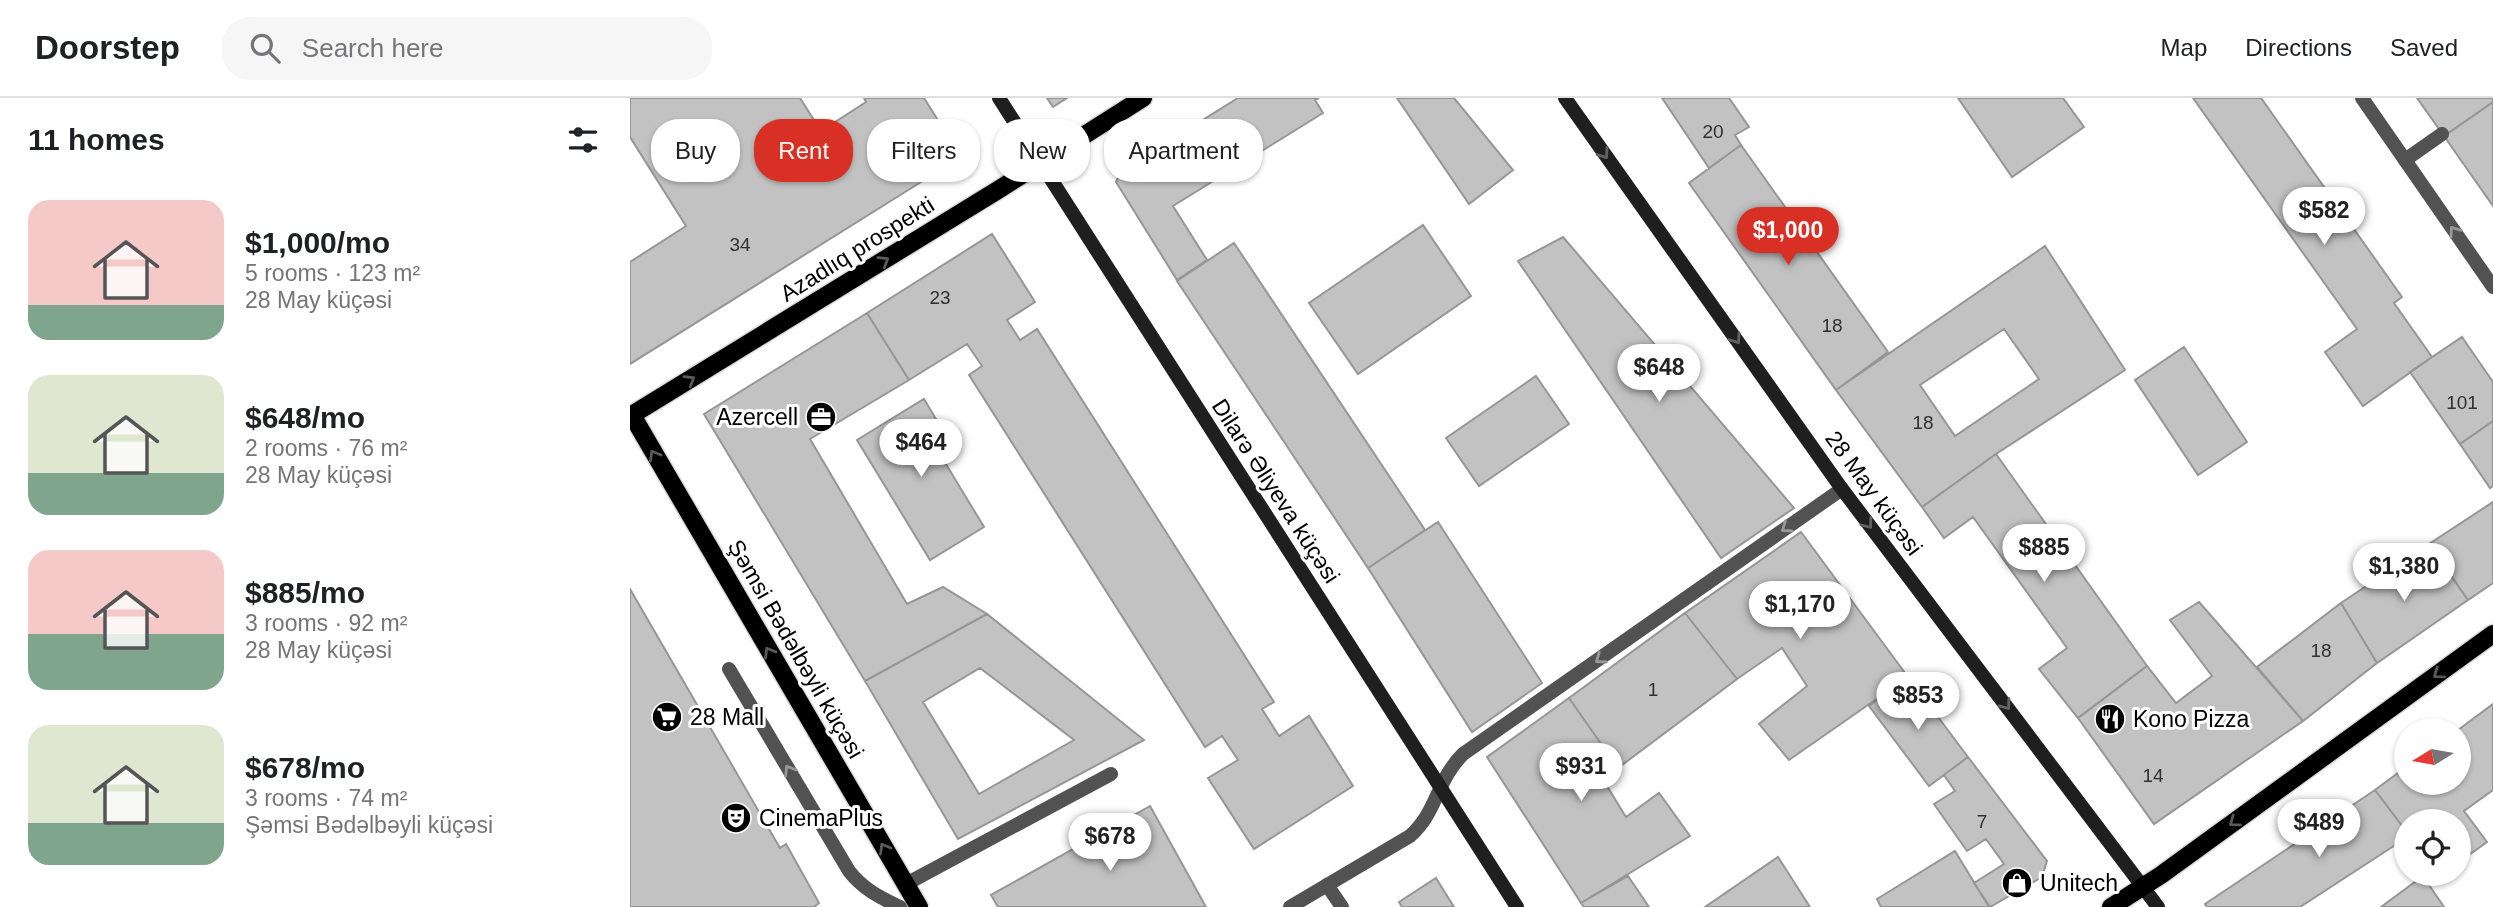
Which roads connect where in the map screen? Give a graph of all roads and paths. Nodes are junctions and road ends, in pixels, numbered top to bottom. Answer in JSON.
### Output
{"nodes":[{"id":1,"x":999,"y":98,"type":"edge"},
{"id":2,"x":1143,"y":98,"type":"edge"},
{"id":3,"x":1565,"y":98,"type":"edge"},
{"id":4,"x":2362,"y":98,"type":"edge"},
{"id":5,"x":1012,"y":119,"type":"edge"},
{"id":6,"x":1090,"y":131,"type":"edge"},
{"id":7,"x":2442,"y":134,"type":"dead end"},
{"id":8,"x":2405,"y":160,"type":"junction"},
{"id":9,"x":1009,"y":182,"type":"edge"},
{"id":10,"x":1052,"y":182,"type":"edge"},
{"id":11,"x":2493,"y":287,"type":"edge"},
{"id":12,"x":631,"y":416,"type":"edge"},
{"id":13,"x":1842,"y":489,"type":"junction"},
{"id":14,"x":2493,"y":634,"type":"edge"},
{"id":15,"x":729,"y":669,"type":"dead end"},
{"id":16,"x":1111,"y":774,"type":"dead end"},
{"id":17,"x":1439,"y":788,"type":"junction"},
{"id":18,"x":906,"y":884,"type":"junction"},
{"id":19,"x":1327,"y":885,"type":"junction"},
{"id":20,"x":2143,"y":887,"type":"junction"},
{"id":21,"x":900,"y":907,"type":"edge"},
{"id":22,"x":919,"y":907,"type":"edge"},
{"id":23,"x":1290,"y":907,"type":"edge"},
{"id":24,"x":1342,"y":907,"type":"edge"},
{"id":25,"x":1517,"y":907,"type":"edge"},
{"id":26,"x":2111,"y":907,"type":"edge"},
{"id":27,"x":2158,"y":907,"type":"edge"}],
"edges":[{"from":1,"to":5,"type":"main road","name":"Dilarə Əliyeva küçəsi"},
{"from":2,"to":6,"type":"main road","name":"Azadlıq prospekti"},
{"from":3,"to":13,"type":"main road","name":"28 May küçəsi","one_way":true},
{"from":4,"to":8,"type":"street"},
{"from":7,"to":8,"type":"street"},
{"from":11,"to":8,"type":"street","one_way":true},
{"from":12,"to":9,"type":"main road","name":"Azadlıq prospekti","one_way":true},
{"from":10,"to":17,"type":"main road","name":"Dilarə Əliyeva küçəsi"},
{"from":18,"to":12,"type":"main road","name":"Şəmsi Bədəlbəyli küçəsi","one_way":true},
{"from":13,"to":17,"type":"street","one_way":true},
{"from":13,"to":20,"type":"main road","name":"28 May küçəsi","one_way":true},
{"from":14,"to":20,"type":"main road","one_way":true},
{"from":21,"to":15,"type":"street","one_way":true},
{"from":16,"to":18,"type":"street"},
{"from":17,"to":19,"type":"street"},
{"from":17,"to":25,"type":"main road","name":"Dilarə Əliyeva küçəsi"},
{"from":18,"to":22,"type":"main road","name":"Şəmsi Bədəlbəyli küçəsi"},
{"from":19,"to":23,"type":"street"},
{"from":19,"to":24,"type":"street"},
{"from":20,"to":26,"type":"main road"},
{"from":20,"to":27,"type":"main road","name":"28 May küçəsi"}]}
